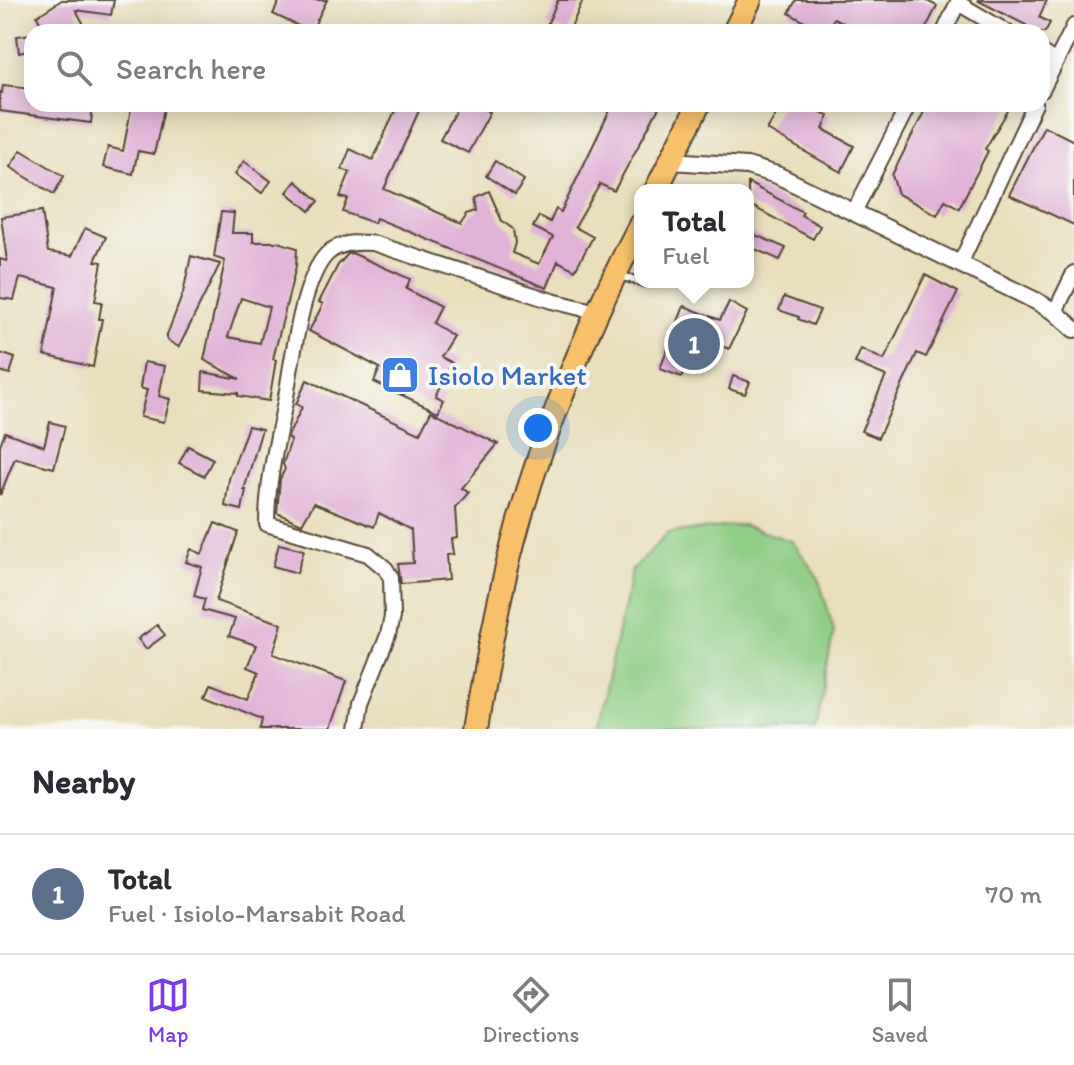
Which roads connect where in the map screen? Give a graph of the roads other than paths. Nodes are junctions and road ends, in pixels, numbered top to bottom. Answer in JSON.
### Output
{"nodes":[{"id":1,"x":750,"y":0,"type":"edge"},
{"id":2,"x":958,"y":1,"type":"edge"},
{"id":3,"x":738,"y":24,"type":"edge"},
{"id":4,"x":948,"y":24,"type":"edge"},
{"id":5,"x":994,"y":24,"type":"edge"},
{"id":6,"x":1074,"y":26,"type":"edge"},
{"id":7,"x":1050,"y":58,"type":"edge"},
{"id":8,"x":1056,"y":62,"type":"junction"},
{"id":9,"x":1050,"y":74,"type":"edge"},
{"id":10,"x":695,"y":112,"type":"edge"},
{"id":11,"x":905,"y":112,"type":"edge"},
{"id":12,"x":1031,"y":112,"type":"edge"},
{"id":13,"x":671,"y":161,"type":"junction"},
{"id":14,"x":660,"y":184,"type":"edge"},
{"id":15,"x":854,"y":212,"type":"junction"},
{"id":16,"x":634,"y":237,"type":"edge"},
{"id":17,"x":960,"y":264,"type":"junction"},
{"id":18,"x":1074,"y":273,"type":"edge"},
{"id":19,"x":615,"y":274,"type":"junction"},
{"id":20,"x":634,"y":280,"type":"edge"},
{"id":21,"x":597,"y":312,"type":"junction"},
{"id":22,"x":1055,"y":312,"type":"junction"},
{"id":23,"x":1074,"y":329,"type":"edge"},
{"id":24,"x":357,"y":729,"type":"edge"},
{"id":25,"x":476,"y":729,"type":"edge"}],
"edges":[{"from":1,"to":3,"type":"highway"},
{"from":2,"to":4,"type":"street"},
{"from":2,"to":5,"type":"street"},
{"from":6,"to":8,"type":"street"},
{"from":7,"to":8,"type":"street"},
{"from":8,"to":9,"type":"street"},
{"from":10,"to":13,"type":"highway"},
{"from":11,"to":15,"type":"street"},
{"from":12,"to":17,"type":"street"},
{"from":13,"to":14,"type":"highway"},
{"from":13,"to":15,"type":"street"},
{"from":15,"to":17,"type":"street"},
{"from":16,"to":19,"type":"highway"},
{"from":17,"to":22,"type":"street"},
{"from":18,"to":22,"type":"street"},
{"from":19,"to":20,"type":"lane"},
{"from":19,"to":21,"type":"highway"},
{"from":21,"to":24,"type":"street"},
{"from":21,"to":25,"type":"highway"},
{"from":22,"to":23,"type":"street"}]}
